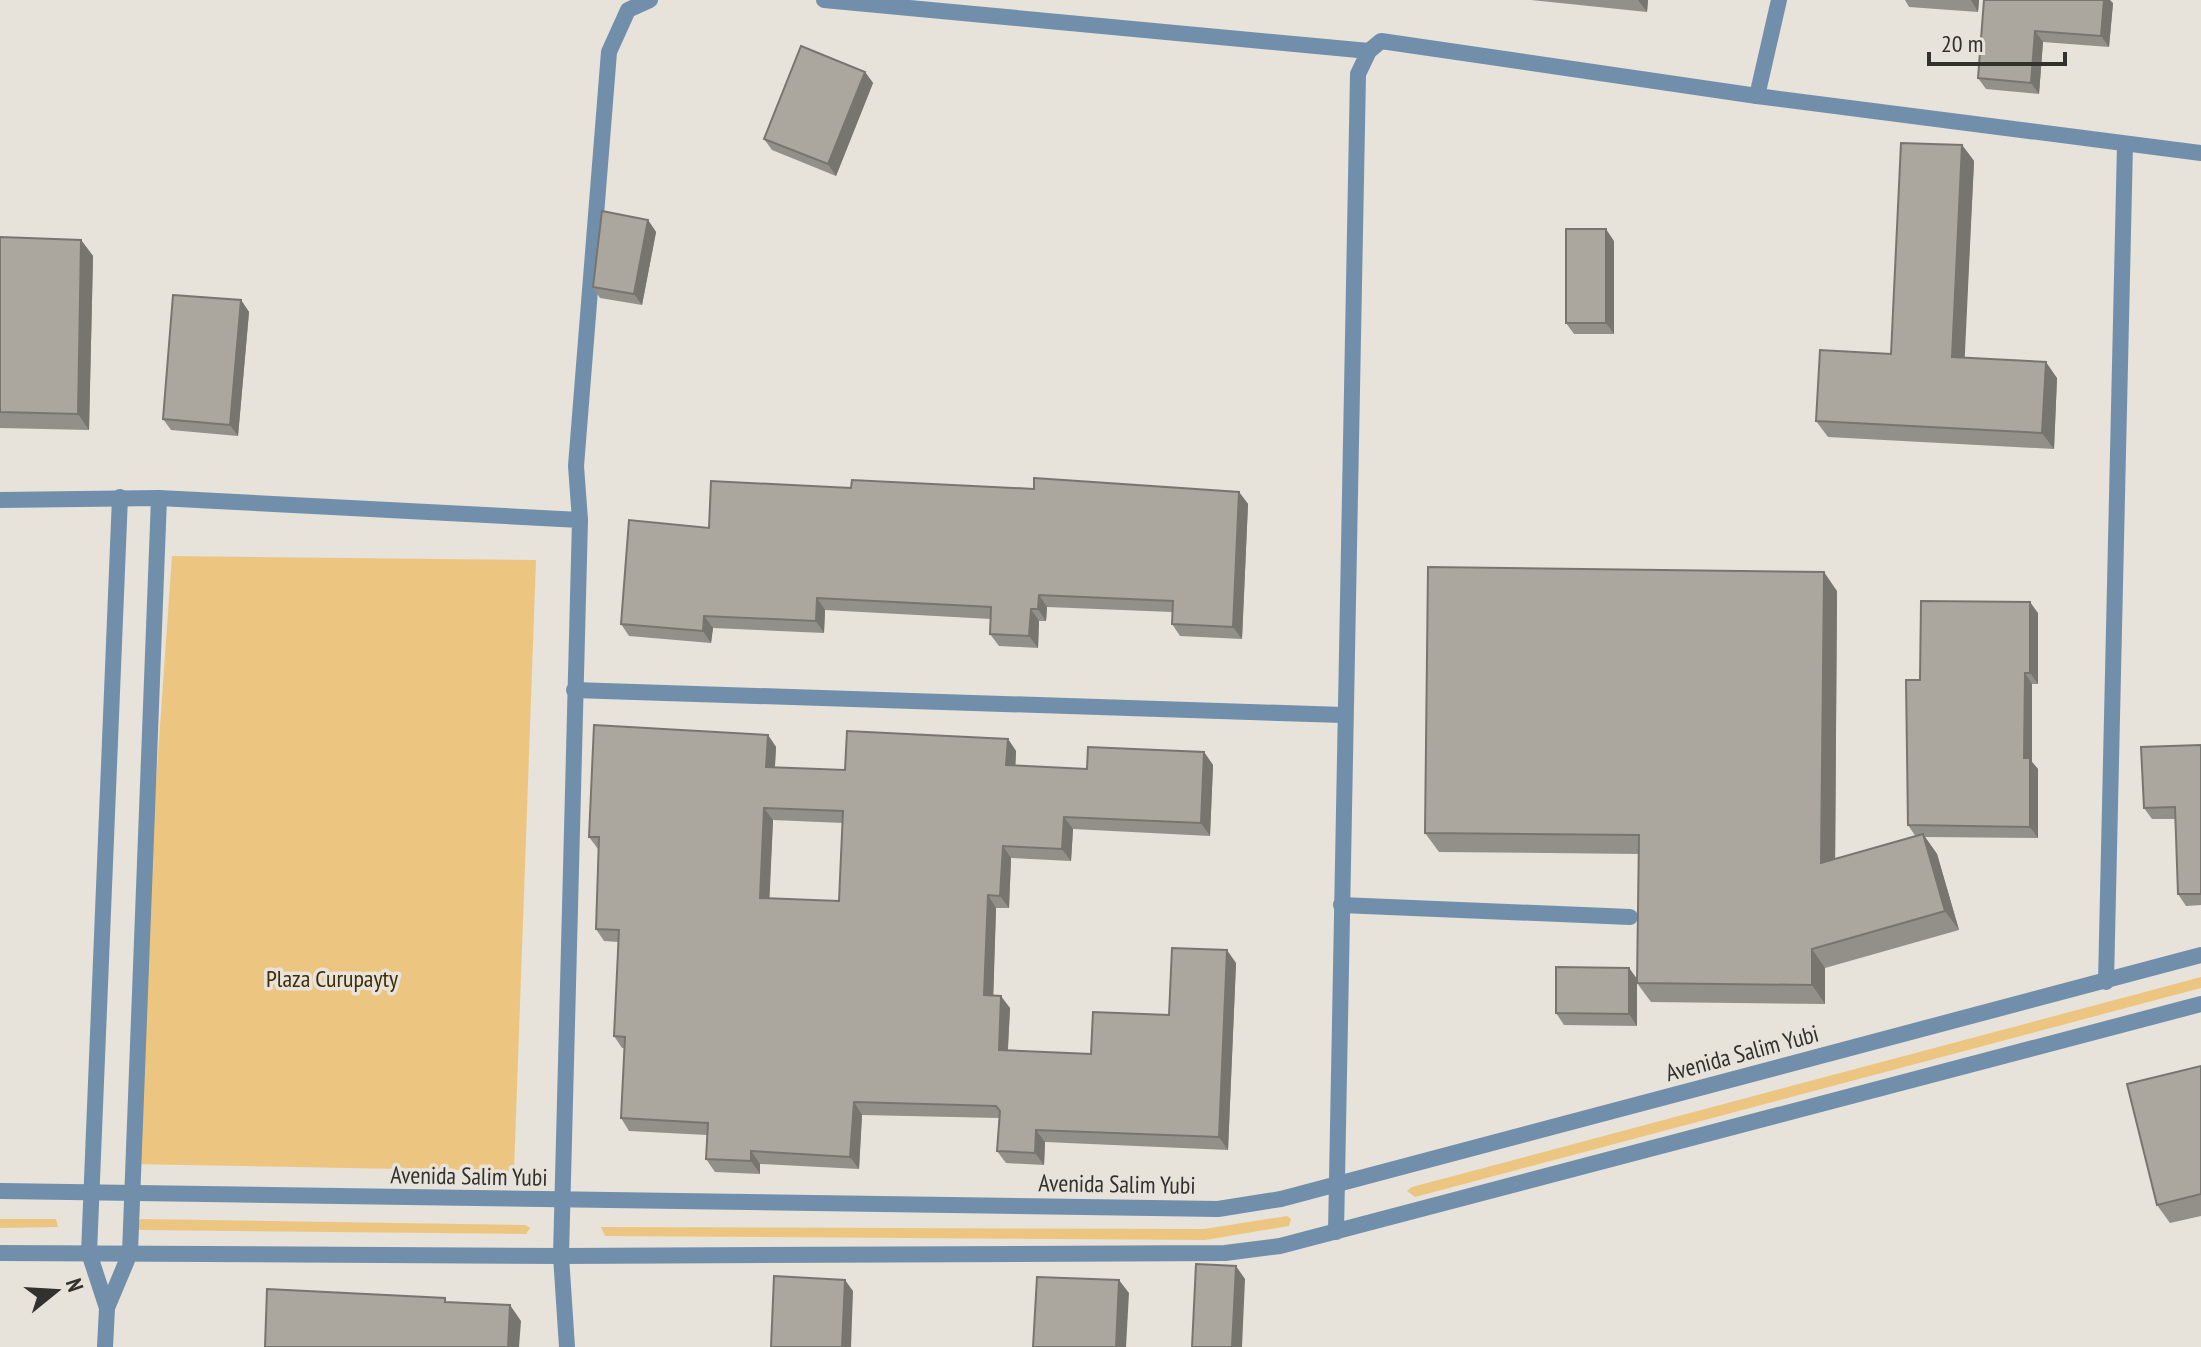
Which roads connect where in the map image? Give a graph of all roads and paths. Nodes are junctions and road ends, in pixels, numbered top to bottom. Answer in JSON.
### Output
{"nodes":[{"id":1,"x":650,"y":0,"type":"edge"},
{"id":2,"x":824,"y":0,"type":"edge"},
{"id":3,"x":1779,"y":0,"type":"edge"},
{"id":4,"x":1369,"y":51,"type":"junction"},
{"id":5,"x":1757,"y":96,"type":"junction"},
{"id":6,"x":2125,"y":144,"type":"junction"},
{"id":7,"x":2201,"y":153,"type":"edge"},
{"id":8,"x":120,"y":497,"type":"junction"},
{"id":9,"x":159,"y":498,"type":"junction"},
{"id":10,"x":0,"y":500,"type":"edge"},
{"id":11,"x":580,"y":520,"type":"junction"},
{"id":12,"x":574,"y":690,"type":"junction"},
{"id":13,"x":1343,"y":715,"type":"junction"},
{"id":14,"x":1341,"y":905,"type":"junction"},
{"id":15,"x":1630,"y":917,"type":"dead end"},
{"id":16,"x":2201,"y":955,"type":"edge"},
{"id":17,"x":2106,"y":982,"type":"junction"},
{"id":18,"x":2201,"y":1004,"type":"edge"},
{"id":19,"x":1336,"y":1185,"type":"junction"},
{"id":20,"x":0,"y":1191,"type":"edge"},
{"id":21,"x":91,"y":1191,"type":"junction"},
{"id":22,"x":133,"y":1192,"type":"junction"},
{"id":23,"x":562,"y":1202,"type":"junction"},
{"id":24,"x":1336,"y":1232,"type":"junction"},
{"id":25,"x":0,"y":1253,"type":"edge"},
{"id":26,"x":89,"y":1253,"type":"junction"},
{"id":27,"x":130,"y":1253,"type":"junction"},
{"id":28,"x":561,"y":1256,"type":"junction"},
{"id":29,"x":107,"y":1308,"type":"junction"},
{"id":30,"x":105,"y":1347,"type":"edge"},
{"id":31,"x":567,"y":1347,"type":"edge"}],
"edges":[{"from":1,"to":11,"type":"street"},
{"from":2,"to":4,"type":"street"},
{"from":3,"to":5,"type":"street"},
{"from":4,"to":5,"type":"street"},
{"from":4,"to":13,"type":"street"},
{"from":5,"to":6,"type":"street"},
{"from":6,"to":7,"type":"street"},
{"from":6,"to":17,"type":"street"},
{"from":8,"to":9,"type":"street"},
{"from":8,"to":10,"type":"street"},
{"from":8,"to":21,"type":"street"},
{"from":9,"to":11,"type":"street"},
{"from":9,"to":22,"type":"street"},
{"from":11,"to":12,"type":"street"},
{"from":12,"to":13,"type":"street"},
{"from":12,"to":23,"type":"street"},
{"from":13,"to":14,"type":"street"},
{"from":14,"to":15,"type":"street"},
{"from":14,"to":19,"type":"street"},
{"from":16,"to":17,"type":"street","name":"Avenida Salim Yubi"},
{"from":17,"to":19,"type":"street","name":"Avenida Salim Yubi"},
{"from":18,"to":24,"type":"street"},
{"from":19,"to":23,"type":"street","name":"Avenida Salim Yubi"},
{"from":19,"to":24,"type":"street"},
{"from":20,"to":21,"type":"street","name":"Avenida Salim Yubi"},
{"from":21,"to":22,"type":"street","name":"Avenida Salim Yubi"},
{"from":21,"to":26,"type":"street"},
{"from":22,"to":23,"type":"street","name":"Avenida Salim Yubi"},
{"from":22,"to":27,"type":"street"},
{"from":23,"to":28,"type":"street"},
{"from":24,"to":28,"type":"street"},
{"from":25,"to":26,"type":"street"},
{"from":26,"to":27,"type":"street"},
{"from":26,"to":29,"type":"street"},
{"from":27,"to":28,"type":"street"},
{"from":27,"to":29,"type":"street"},
{"from":28,"to":31,"type":"street"},
{"from":29,"to":30,"type":"street"}]}
